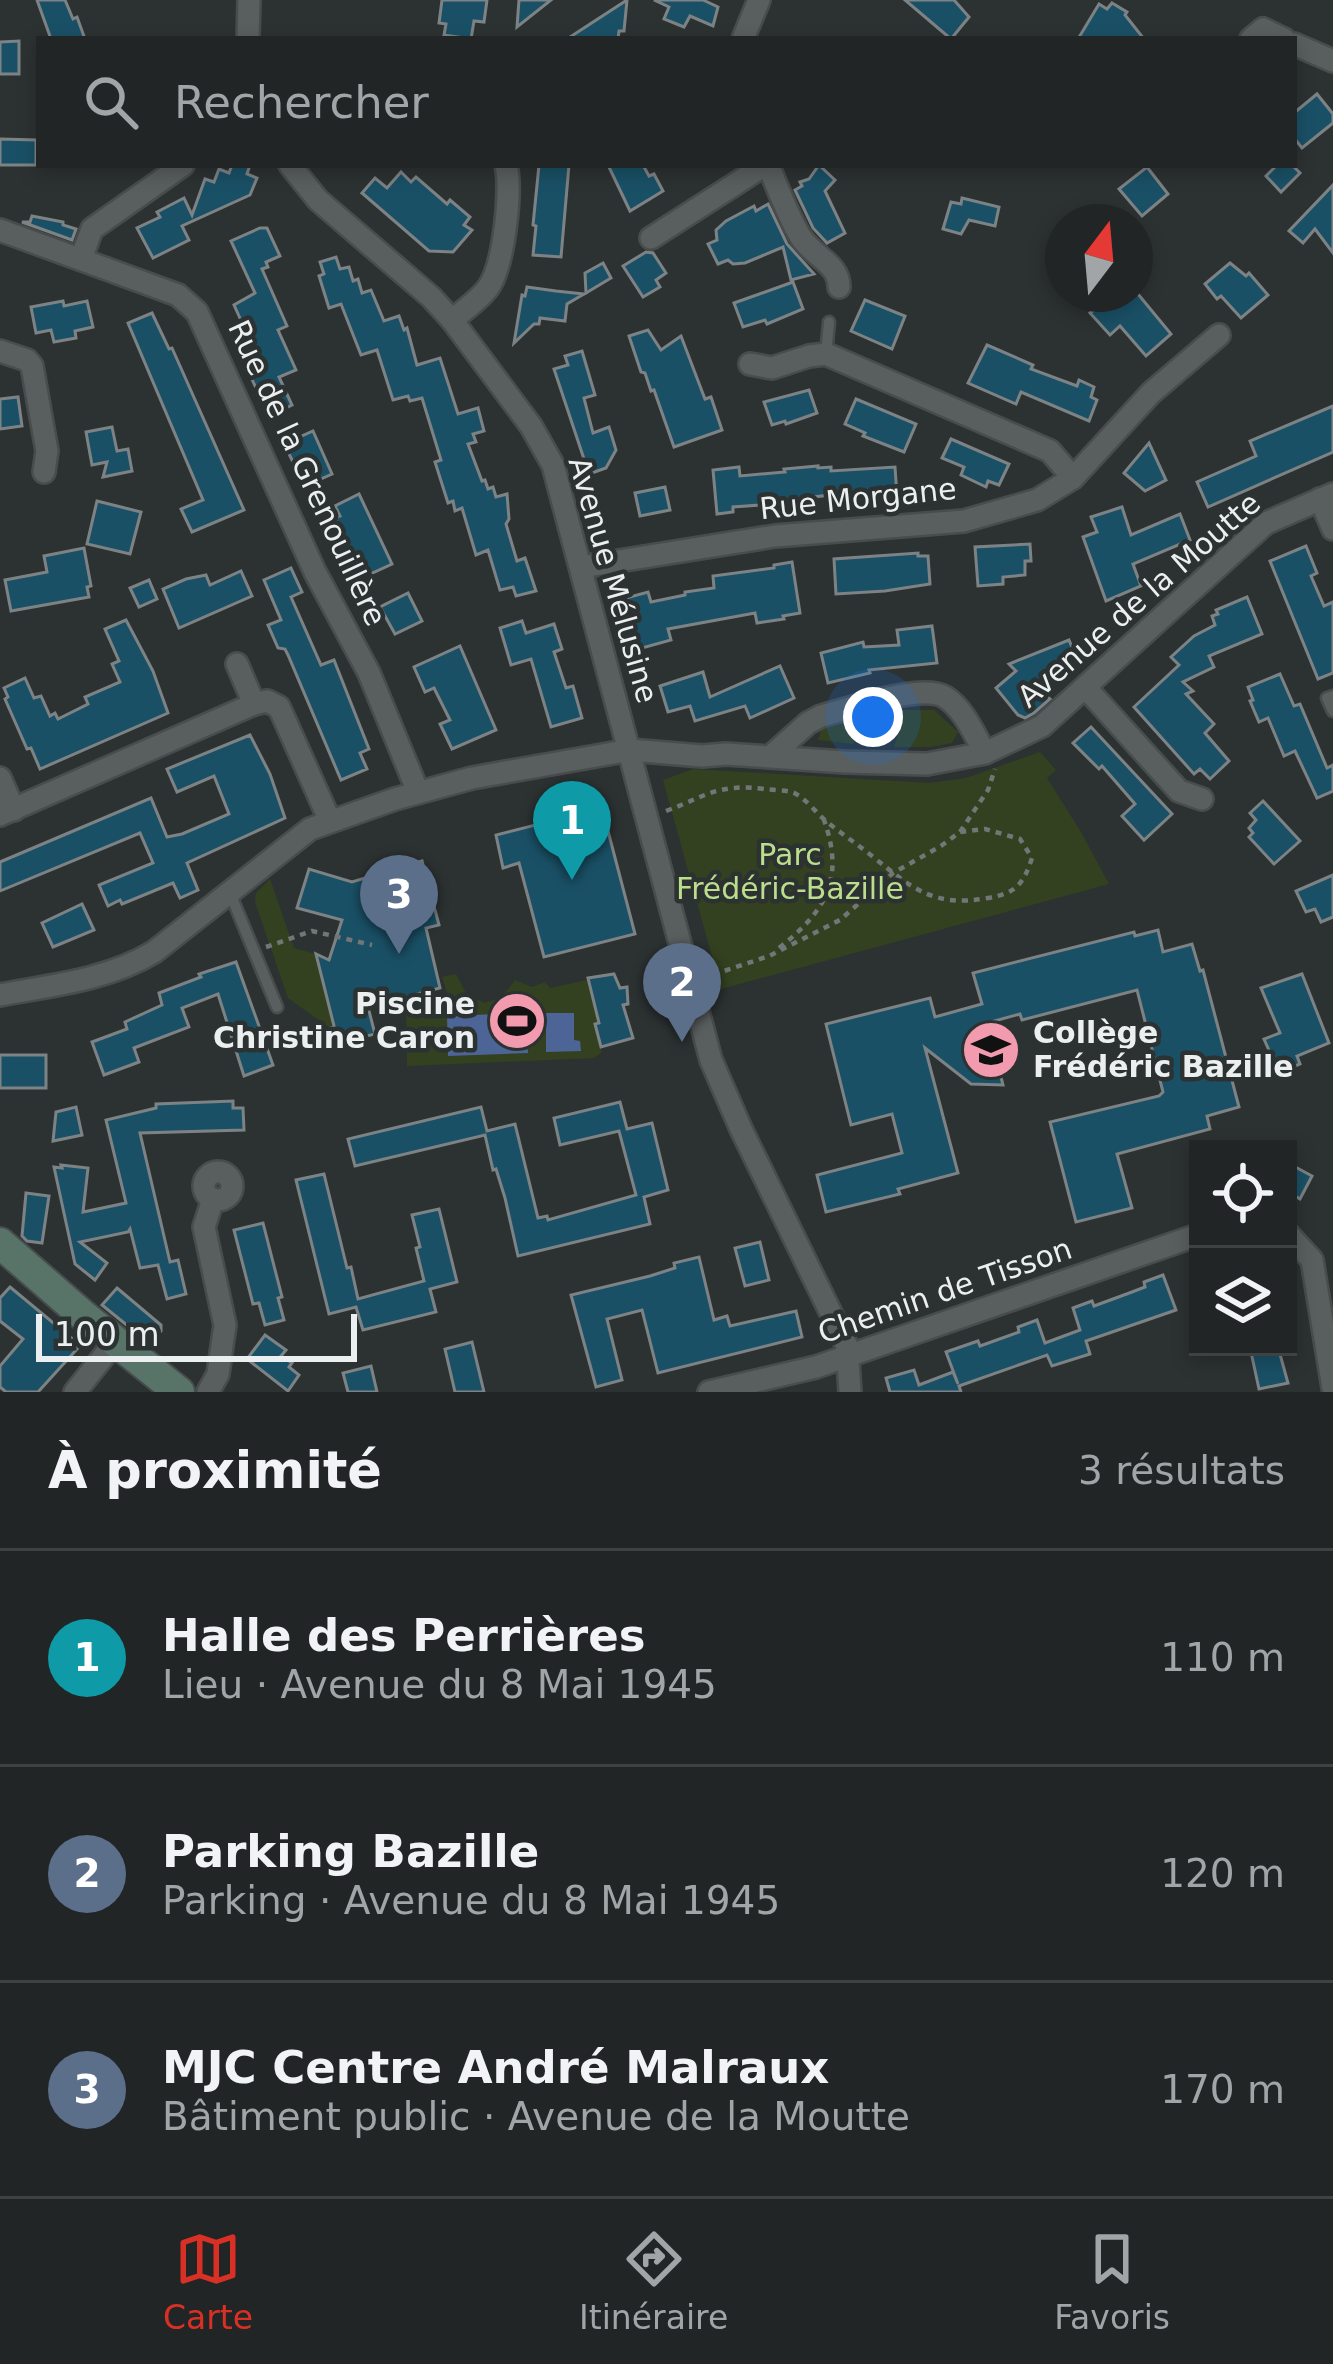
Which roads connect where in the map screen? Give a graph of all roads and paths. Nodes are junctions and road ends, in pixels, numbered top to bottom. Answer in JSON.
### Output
{"nodes":[{"id":1,"x":249,"y":0,"type":"edge"},
{"id":2,"x":759,"y":0,"type":"edge"},
{"id":3,"x":248,"y":36,"type":"edge"},
{"id":4,"x":744,"y":36,"type":"edge"},
{"id":5,"x":1297,"y":45,"type":"edge"},
{"id":6,"x":1333,"y":61,"type":"edge"},
{"id":7,"x":292,"y":168,"type":"edge"},
{"id":8,"x":507,"y":168,"type":"edge"},
{"id":9,"x":762,"y":168,"type":"edge"},
{"id":10,"x":768,"y":168,"type":"edge"},
{"id":11,"x":159,"y":172,"type":"edge"},
{"id":12,"x":0,"y":230,"type":"edge"},
{"id":13,"x":651,"y":238,"type":"dead end"},
{"id":14,"x":81,"y":259,"type":"junction"},
{"id":15,"x":839,"y":287,"type":"dead end"},
{"id":16,"x":452,"y":320,"type":"junction"},
{"id":17,"x":829,"y":322,"type":"dead end"},
{"id":18,"x":1219,"y":335,"type":"dead end"},
{"id":19,"x":0,"y":351,"type":"edge"},
{"id":20,"x":826,"y":354,"type":"junction"},
{"id":21,"x":750,"y":364,"type":"dead end"},
{"id":22,"x":44,"y":472,"type":"dead end"},
{"id":23,"x":1073,"y":478,"type":"junction"},
{"id":24,"x":1327,"y":497,"type":"edge"},
{"id":25,"x":1333,"y":529,"type":"edge"},
{"id":26,"x":581,"y":567,"type":"junction"},
{"id":27,"x":237,"y":664,"type":"dead end"},
{"id":28,"x":1086,"y":688,"type":"junction"},
{"id":29,"x":1333,"y":696,"type":"edge"},
{"id":30,"x":254,"y":704,"type":"junction"},
{"id":31,"x":1333,"y":711,"type":"edge"},
{"id":32,"x":630,"y":750,"type":"junction"},
{"id":33,"x":985,"y":753,"type":"junction"},
{"id":34,"x":771,"y":756,"type":"junction"},
{"id":35,"x":0,"y":778,"type":"edge"},
{"id":36,"x":418,"y":792,"type":"junction"},
{"id":37,"x":662,"y":795,"type":"dead end"},
{"id":38,"x":1202,"y":799,"type":"dead end"},
{"id":39,"x":7,"y":812,"type":"edge"},
{"id":40,"x":824,"y":820,"type":"junction"},
{"id":41,"x":330,"y":821,"type":"junction"},
{"id":42,"x":960,"y":832,"type":"junction"},
{"id":43,"x":893,"y":873,"type":"junction"},
{"id":44,"x":230,"y":893,"type":"junction"},
{"id":45,"x":372,"y":944,"type":"dead end"},
{"id":46,"x":255,"y":952,"type":"junction"},
{"id":47,"x":770,"y":956,"type":"junction"},
{"id":48,"x":687,"y":967,"type":"junction"},
{"id":49,"x":0,"y":995,"type":"edge"},
{"id":50,"x":278,"y":1007,"type":"dead end"},
{"id":51,"x":213,"y":1198,"type":"dead end"},
{"id":52,"x":1189,"y":1238,"type":"edge"},
{"id":53,"x":0,"y":1243,"type":"edge"},
{"id":54,"x":1297,"y":1244,"type":"edge"},
{"id":55,"x":116,"y":1342,"type":"junction"},
{"id":56,"x":849,"y":1355,"type":"junction"},
{"id":57,"x":1333,"y":1388,"type":"edge"},
{"id":58,"x":75,"y":1392,"type":"edge"},
{"id":59,"x":179,"y":1392,"type":"edge"},
{"id":60,"x":208,"y":1392,"type":"edge"},
{"id":61,"x":709,"y":1392,"type":"edge"},
{"id":62,"x":850,"y":1392,"type":"edge"}],
"edges":[{"from":1,"to":3,"type":"street"},
{"from":2,"to":4,"type":"street"},
{"from":5,"to":6,"type":"street"},
{"from":7,"to":16,"type":"street","name":"Avenue Mélusine"},
{"from":8,"to":16,"type":"street"},
{"from":9,"to":13,"type":"street"},
{"from":10,"to":15,"type":"street"},
{"from":11,"to":14,"type":"street"},
{"from":12,"to":14,"type":"street","name":"Rue de la Grenouillère"},
{"from":14,"to":36,"type":"street","name":"Rue de la Grenouillère"},
{"from":16,"to":26,"type":"street","name":"Avenue Mélusine"},
{"from":17,"to":20,"type":"lane"},
{"from":18,"to":23,"type":"street","name":"Rue Morgane"},
{"from":19,"to":22,"type":"street"},
{"from":20,"to":21,"type":"street"},
{"from":20,"to":23,"type":"street"},
{"from":23,"to":26,"type":"street","name":"Rue Morgane"},
{"from":24,"to":25,"type":"street"},
{"from":24,"to":28,"type":"street","name":"Avenue de la Moutte"},
{"from":26,"to":32,"type":"street","name":"Avenue Mélusine"},
{"from":27,"to":30,"type":"street"},
{"from":28,"to":33,"type":"street","name":"Avenue de la Moutte"},
{"from":28,"to":38,"type":"street"},
{"from":29,"to":31,"type":"lane"},
{"from":30,"to":39,"type":"street"},
{"from":30,"to":41,"type":"street"},
{"from":32,"to":34,"type":"street","name":"Avenue de la Moutte"},
{"from":32,"to":36,"type":"street","name":"Avenue de la Moutte"},
{"from":32,"to":48,"type":"street","name":"Avenue Mélusine"},
{"from":33,"to":34,"type":"street","name":"Avenue de la Moutte"},
{"from":33,"to":34,"type":"street"},
{"from":33,"to":42,"type":"path"},
{"from":35,"to":39,"type":"street"},
{"from":36,"to":41,"type":"street","name":"Avenue de la Moutte"},
{"from":37,"to":40,"type":"path"},
{"from":40,"to":43,"type":"path"},
{"from":40,"to":47,"type":"path"},
{"from":41,"to":44,"type":"street","name":"Avenue de la Moutte"},
{"from":42,"to":43,"type":"path"},
{"from":42,"to":43,"type":"path"},
{"from":43,"to":47,"type":"path"},
{"from":44,"to":46,"type":"lane"},
{"from":44,"to":49,"type":"street","name":"Avenue de la Moutte"},
{"from":45,"to":46,"type":"path"},
{"from":46,"to":50,"type":"lane"},
{"from":47,"to":48,"type":"path"},
{"from":48,"to":56,"type":"street","name":"Avenue Mélusine"},
{"from":51,"to":60,"type":"street"},
{"from":52,"to":56,"type":"street","name":"Chemin de Tisson"},
{"from":53,"to":55,"type":"street"},
{"from":54,"to":57,"type":"street"},
{"from":55,"to":58,"type":"street"},
{"from":55,"to":59,"type":"street"},
{"from":56,"to":61,"type":"street","name":"Chemin de Tisson"},
{"from":56,"to":62,"type":"street"}]}
